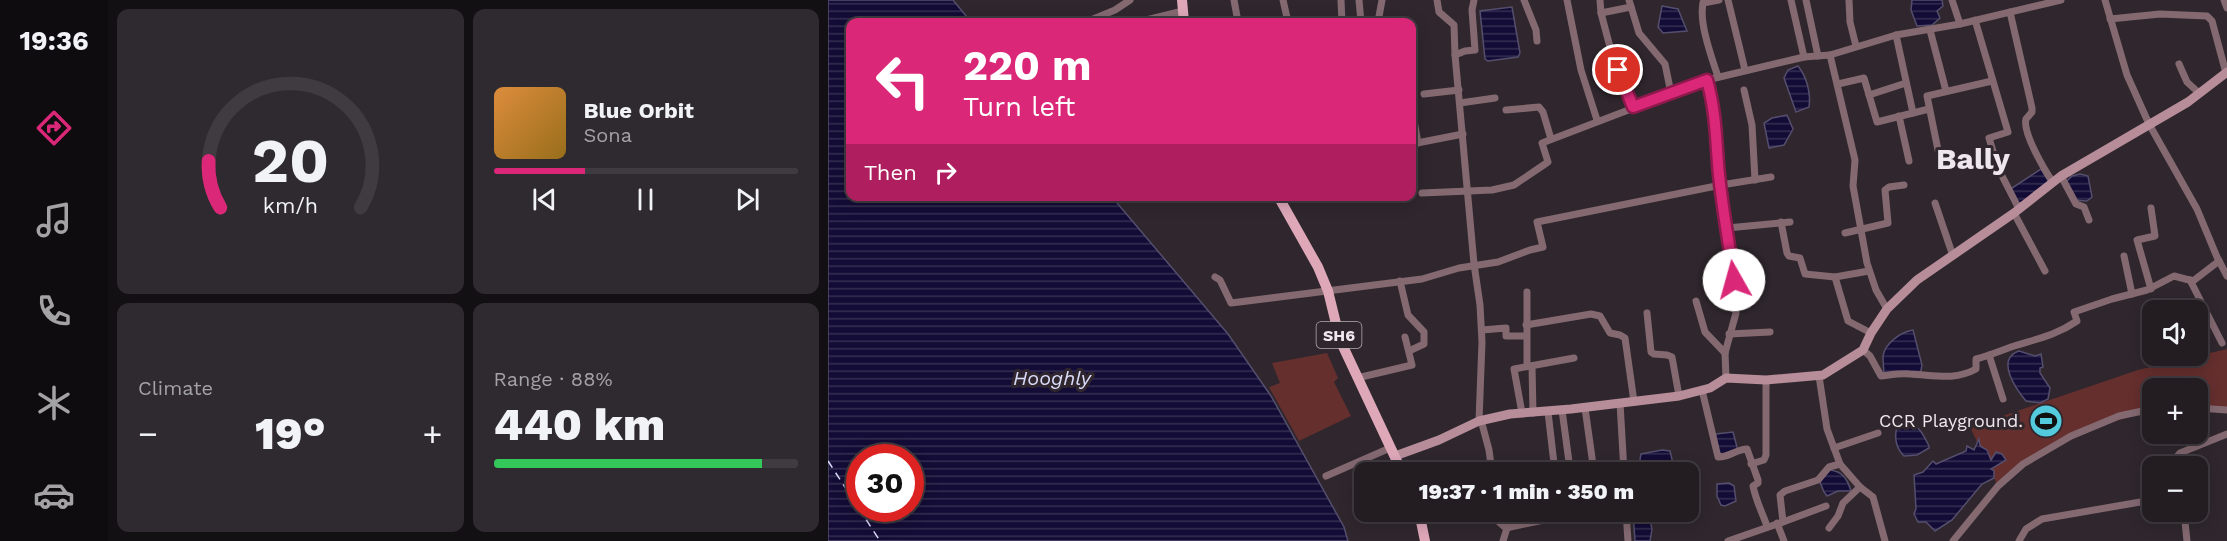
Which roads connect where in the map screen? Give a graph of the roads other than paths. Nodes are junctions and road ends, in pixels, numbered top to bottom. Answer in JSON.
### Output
{"nodes":[{"id":1,"x":1130,"y":0,"type":"edge"},
{"id":2,"x":1234,"y":0,"type":"edge"},
{"id":3,"x":1284,"y":0,"type":"edge"},
{"id":4,"x":1341,"y":0,"type":"edge"},
{"id":5,"x":1359,"y":0,"type":"edge"},
{"id":6,"x":1382,"y":0,"type":"edge"},
{"id":7,"x":1437,"y":0,"type":"edge"},
{"id":8,"x":1474,"y":0,"type":"edge"},
{"id":9,"x":1524,"y":0,"type":"edge"},
{"id":10,"x":1567,"y":0,"type":"edge"},
{"id":11,"x":1600,"y":0,"type":"edge"},
{"id":12,"x":1719,"y":0,"type":"edge"},
{"id":13,"x":1728,"y":0,"type":"edge"},
{"id":14,"x":1791,"y":0,"type":"edge"},
{"id":15,"x":1806,"y":0,"type":"edge"},
{"id":16,"x":1849,"y":0,"type":"edge"},
{"id":17,"x":1952,"y":0,"type":"edge"},
{"id":18,"x":2061,"y":0,"type":"edge"},
{"id":19,"x":2105,"y":0,"type":"edge"},
{"id":20,"x":2224,"y":0,"type":"edge"},
{"id":21,"x":1704,"y":2,"type":"edge"},
{"id":22,"x":2043,"y":2,"type":"edge"},
{"id":23,"x":1630,"y":3,"type":"edge"},
{"id":24,"x":1182,"y":5,"type":"edge"},
{"id":25,"x":2227,"y":8,"type":"edge"},
{"id":26,"x":2010,"y":12,"type":"junction"},
{"id":27,"x":1601,"y":13,"type":"junction"},
{"id":28,"x":1096,"y":18,"type":"edge"},
{"id":29,"x":1148,"y":18,"type":"edge"},
{"id":30,"x":1237,"y":18,"type":"edge"},
{"id":31,"x":1287,"y":18,"type":"edge"},
{"id":32,"x":1342,"y":18,"type":"edge"},
{"id":33,"x":1361,"y":18,"type":"edge"},
{"id":34,"x":1379,"y":18,"type":"edge"},
{"id":35,"x":2110,"y":19,"type":"junction"},
{"id":36,"x":1975,"y":20,"type":"junction"},
{"id":37,"x":1960,"y":24,"type":"junction"},
{"id":38,"x":1930,"y":30,"type":"junction"},
{"id":39,"x":1896,"y":35,"type":"junction"},
{"id":40,"x":1537,"y":41,"type":"dead end"},
{"id":41,"x":1856,"y":46,"type":"junction"},
{"id":42,"x":1455,"y":55,"type":"junction"},
{"id":43,"x":1830,"y":55,"type":"junction"},
{"id":44,"x":1818,"y":56,"type":"junction"},
{"id":45,"x":1804,"y":57,"type":"junction"},
{"id":46,"x":2179,"y":64,"type":"dead end"},
{"id":47,"x":1745,"y":70,"type":"junction"},
{"id":48,"x":2227,"y":73,"type":"edge"},
{"id":49,"x":1718,"y":77,"type":"junction"},
{"id":50,"x":1707,"y":80,"type":"junction"},
{"id":51,"x":1992,"y":81,"type":"junction"},
{"id":52,"x":1906,"y":83,"type":"junction"},
{"id":53,"x":1838,"y":84,"type":"junction"},
{"id":54,"x":1459,"y":90,"type":"junction"},
{"id":55,"x":1744,"y":90,"type":"dead end"},
{"id":56,"x":1946,"y":92,"type":"junction"},
{"id":57,"x":1671,"y":93,"type":"junction"},
{"id":58,"x":2199,"y":93,"type":"junction"},
{"id":59,"x":1424,"y":94,"type":"dead end"},
{"id":60,"x":1869,"y":95,"type":"junction"},
{"id":61,"x":1495,"y":98,"type":"dead end"},
{"id":62,"x":1460,"y":103,"type":"junction"},
{"id":63,"x":1633,"y":107,"type":"junction"},
{"id":64,"x":1929,"y":109,"type":"junction"},
{"id":65,"x":1506,"y":110,"type":"dead end"},
{"id":66,"x":1913,"y":113,"type":"junction"},
{"id":67,"x":1899,"y":116,"type":"junction"},
{"id":68,"x":1597,"y":120,"type":"junction"},
{"id":69,"x":2149,"y":124,"type":"junction"},
{"id":70,"x":1463,"y":134,"type":"junction"},
{"id":71,"x":1551,"y":139,"type":"junction"},
{"id":72,"x":1416,"y":143,"type":"edge"},
{"id":73,"x":1938,"y":150,"type":"dead end"},
{"id":74,"x":1909,"y":161,"type":"dead end"},
{"id":75,"x":1771,"y":177,"type":"dead end"},
{"id":76,"x":2057,"y":179,"type":"junction"},
{"id":77,"x":1755,"y":180,"type":"junction"},
{"id":78,"x":1721,"y":185,"type":"junction"},
{"id":79,"x":1904,"y":185,"type":"dead end"},
{"id":80,"x":1467,"y":191,"type":"junction"},
{"id":81,"x":1422,"y":194,"type":"dead end"},
{"id":82,"x":1281,"y":201,"type":"edge"},
{"id":83,"x":1935,"y":203,"type":"dead end"},
{"id":84,"x":2151,"y":208,"type":"dead end"},
{"id":85,"x":2017,"y":211,"type":"junction"},
{"id":86,"x":2089,"y":220,"type":"dead end"},
{"id":87,"x":1781,"y":222,"type":"junction"},
{"id":88,"x":1790,"y":222,"type":"dead end"},
{"id":89,"x":1727,"y":228,"type":"junction"},
{"id":90,"x":1861,"y":230,"type":"junction"},
{"id":91,"x":1845,"y":233,"type":"dead end"},
{"id":92,"x":1953,"y":256,"type":"junction"},
{"id":93,"x":2124,"y":256,"type":"dead end"},
{"id":94,"x":2219,"y":261,"type":"junction"},
{"id":95,"x":1474,"y":264,"type":"junction"},
{"id":96,"x":1869,"y":270,"type":"junction"},
{"id":97,"x":2045,"y":271,"type":"dead end"},
{"id":98,"x":2227,"y":276,"type":"edge"},
{"id":99,"x":1215,"y":277,"type":"dead end"},
{"id":100,"x":1835,"y":277,"type":"junction"},
{"id":101,"x":2190,"y":280,"type":"junction"},
{"id":102,"x":1400,"y":281,"type":"junction"},
{"id":103,"x":2151,"y":288,"type":"junction"},
{"id":104,"x":1328,"y":291,"type":"junction"},
{"id":105,"x":1527,"y":292,"type":"dead end"},
{"id":106,"x":2132,"y":294,"type":"junction"},
{"id":107,"x":1696,"y":301,"type":"dead end"},
{"id":108,"x":1887,"y":309,"type":"junction"},
{"id":109,"x":1647,"y":313,"type":"dead end"},
{"id":110,"x":1526,"y":325,"type":"junction"},
{"id":111,"x":1482,"y":330,"type":"junction"},
{"id":112,"x":1770,"y":332,"type":"dead end"},
{"id":113,"x":1871,"y":333,"type":"junction"},
{"id":114,"x":1729,"y":334,"type":"junction"},
{"id":115,"x":1526,"y":336,"type":"junction"},
{"id":116,"x":1405,"y":337,"type":"dead end"},
{"id":117,"x":2222,"y":343,"type":"dead end"},
{"id":118,"x":1863,"y":350,"type":"junction"},
{"id":119,"x":1409,"y":351,"type":"junction"},
{"id":120,"x":1725,"y":353,"type":"junction"},
{"id":121,"x":1989,"y":355,"type":"junction"},
{"id":122,"x":1574,"y":358,"type":"dead end"},
{"id":123,"x":1529,"y":366,"type":"junction"},
{"id":124,"x":1819,"y":376,"type":"junction"},
{"id":125,"x":1357,"y":378,"type":"junction"},
{"id":126,"x":1726,"y":378,"type":"junction"},
{"id":127,"x":1766,"y":380,"type":"junction"},
{"id":128,"x":1701,"y":390,"type":"junction"},
{"id":129,"x":1679,"y":396,"type":"junction"},
{"id":130,"x":2003,"y":399,"type":"dead end"},
{"id":131,"x":1634,"y":402,"type":"junction"},
{"id":132,"x":1620,"y":403,"type":"junction"},
{"id":133,"x":1585,"y":408,"type":"junction"},
{"id":134,"x":2208,"y":409,"type":"edge"},
{"id":135,"x":1562,"y":410,"type":"junction"},
{"id":136,"x":2227,"y":410,"type":"edge"},
{"id":137,"x":2142,"y":411,"type":"edge"},
{"id":138,"x":1548,"y":412,"type":"junction"},
{"id":139,"x":1522,"y":413,"type":"junction"},
{"id":140,"x":1533,"y":413,"type":"junction"},
{"id":141,"x":1480,"y":421,"type":"junction"},
{"id":142,"x":1878,"y":433,"type":"dead end"},
{"id":143,"x":2227,"y":434,"type":"edge"},
{"id":144,"x":1834,"y":448,"type":"junction"},
{"id":145,"x":1392,"y":452,"type":"junction"},
{"id":146,"x":2178,"y":456,"type":"edge"},
{"id":147,"x":1397,"y":462,"type":"edge"},
{"id":148,"x":1491,"y":462,"type":"edge"},
{"id":149,"x":1555,"y":462,"type":"edge"},
{"id":150,"x":1569,"y":462,"type":"dead end"},
{"id":151,"x":1593,"y":462,"type":"edge"},
{"id":152,"x":1623,"y":462,"type":"edge"},
{"id":153,"x":1751,"y":464,"type":"junction"},
{"id":154,"x":1840,"y":464,"type":"junction"},
{"id":155,"x":1326,"y":476,"type":"dead end"},
{"id":156,"x":1860,"y":487,"type":"junction"},
{"id":157,"x":2142,"y":502,"type":"edge"},
{"id":158,"x":1826,"y":506,"type":"dead end"},
{"id":159,"x":1421,"y":522,"type":"edge"},
{"id":160,"x":1499,"y":522,"type":"edge"},
{"id":161,"x":1535,"y":522,"type":"edge"},
{"id":162,"x":1627,"y":522,"type":"edge"},
{"id":163,"x":1780,"y":522,"type":"junction"},
{"id":164,"x":2185,"y":522,"type":"edge"},
{"id":165,"x":1767,"y":526,"type":"junction"},
{"id":166,"x":1507,"y":528,"type":"junction"},
{"id":167,"x":1829,"y":528,"type":"dead end"},
{"id":168,"x":1739,"y":540,"type":"edge"},
{"id":169,"x":1425,"y":541,"type":"edge"},
{"id":170,"x":1503,"y":541,"type":"edge"},
{"id":171,"x":1628,"y":541,"type":"edge"},
{"id":172,"x":1728,"y":541,"type":"edge"},
{"id":173,"x":1784,"y":541,"type":"edge"},
{"id":174,"x":1885,"y":541,"type":"edge"},
{"id":175,"x":1953,"y":541,"type":"edge"},
{"id":176,"x":2019,"y":541,"type":"edge"},
{"id":177,"x":2187,"y":541,"type":"edge"}],
"edges":[{"from":1,"to":28,"type":"street"},
{"from":2,"to":30,"type":"street"},
{"from":3,"to":31,"type":"street"},
{"from":4,"to":32,"type":"street"},
{"from":5,"to":33,"type":"street"},
{"from":6,"to":34,"type":"street"},
{"from":7,"to":42,"type":"street"},
{"from":8,"to":42,"type":"street"},
{"from":9,"to":40,"type":"street"},
{"from":10,"to":68,"type":"street"},
{"from":11,"to":27,"type":"street"},
{"from":12,"to":21,"type":"street"},
{"from":13,"to":47,"type":"street"},
{"from":14,"to":45,"type":"street"},
{"from":15,"to":44,"type":"street"},
{"from":16,"to":41,"type":"street"},
{"from":17,"to":37,"type":"street"},
{"from":18,"to":22,"type":"street"},
{"from":19,"to":35,"type":"street"},
{"from":20,"to":25,"type":"street"},
{"from":21,"to":49,"type":"street"},
{"from":22,"to":26,"type":"street"},
{"from":23,"to":27,"type":"street"},
{"from":23,"to":57,"type":"street"},
{"from":24,"to":29,"type":"street"},
{"from":26,"to":36,"type":"street"},
{"from":26,"to":76,"type":"street"},
{"from":27,"to":63,"type":"street"},
{"from":35,"to":48,"type":"street"},
{"from":35,"to":69,"type":"street"},
{"from":36,"to":37,"type":"street"},
{"from":36,"to":51,"type":"street"},
{"from":37,"to":38,"type":"street"},
{"from":38,"to":39,"type":"street"},
{"from":38,"to":56,"type":"street"},
{"from":39,"to":41,"type":"street"},
{"from":39,"to":52,"type":"street"},
{"from":41,"to":43,"type":"street"},
{"from":42,"to":54,"type":"street"},
{"from":43,"to":44,"type":"street"},
{"from":43,"to":53,"type":"street"},
{"from":44,"to":45,"type":"street"},
{"from":45,"to":47,"type":"street"},
{"from":46,"to":58,"type":"street"},
{"from":47,"to":49,"type":"street"},
{"from":48,"to":58,"type":"street"},
{"from":49,"to":50,"type":"street"},
{"from":50,"to":57,"type":"street"},
{"from":50,"to":78,"type":"street"},
{"from":51,"to":56,"type":"street"},
{"from":51,"to":85,"type":"street"},
{"from":52,"to":60,"type":"street"},
{"from":52,"to":66,"type":"street"},
{"from":53,"to":60,"type":"street"},
{"from":53,"to":90,"type":"street"},
{"from":54,"to":59,"type":"street"},
{"from":54,"to":62,"type":"street"},
{"from":55,"to":77,"type":"street"},
{"from":56,"to":64,"type":"street"},
{"from":57,"to":63,"type":"street"},
{"from":58,"to":69,"type":"street"},
{"from":60,"to":67,"type":"street"},
{"from":61,"to":62,"type":"street"},
{"from":62,"to":70,"type":"street"},
{"from":63,"to":68,"type":"street"},
{"from":64,"to":66,"type":"street"},
{"from":64,"to":73,"type":"street"},
{"from":65,"to":71,"type":"street"},
{"from":66,"to":67,"type":"street"},
{"from":67,"to":74,"type":"street"},
{"from":68,"to":71,"type":"street"},
{"from":69,"to":76,"type":"street"},
{"from":69,"to":94,"type":"street"},
{"from":70,"to":72,"type":"street"},
{"from":70,"to":80,"type":"street"},
{"from":71,"to":80,"type":"street"},
{"from":75,"to":77,"type":"street"},
{"from":76,"to":85,"type":"street"},
{"from":76,"to":86,"type":"street"},
{"from":77,"to":78,"type":"street"},
{"from":78,"to":89,"type":"street"},
{"from":78,"to":95,"type":"street"},
{"from":79,"to":90,"type":"street"},
{"from":80,"to":81,"type":"street"},
{"from":80,"to":95,"type":"street"},
{"from":82,"to":104,"type":"main road","number":"SH6"},
{"from":83,"to":92,"type":"street"},
{"from":84,"to":103,"type":"street"},
{"from":85,"to":92,"type":"street"},
{"from":85,"to":97,"type":"street"},
{"from":87,"to":88,"type":"street"},
{"from":87,"to":89,"type":"street"},
{"from":87,"to":100,"type":"street"},
{"from":89,"to":114,"type":"street"},
{"from":90,"to":91,"type":"street"},
{"from":90,"to":96,"type":"street"},
{"from":92,"to":108,"type":"street"},
{"from":93,"to":106,"type":"street"},
{"from":94,"to":98,"type":"street"},
{"from":94,"to":101,"type":"street"},
{"from":95,"to":102,"type":"street"},
{"from":95,"to":111,"type":"street"},
{"from":96,"to":100,"type":"street"},
{"from":96,"to":108,"type":"street"},
{"from":99,"to":104,"type":"street"},
{"from":100,"to":113,"type":"street"},
{"from":101,"to":103,"type":"street"},
{"from":101,"to":117,"type":"street"},
{"from":102,"to":104,"type":"street"},
{"from":102,"to":119,"type":"street"},
{"from":103,"to":106,"type":"street"},
{"from":104,"to":125,"type":"main road","number":"SH6"},
{"from":105,"to":110,"type":"street"},
{"from":106,"to":121,"type":"street"},
{"from":107,"to":120,"type":"street"},
{"from":108,"to":113,"type":"street"},
{"from":109,"to":129,"type":"street"},
{"from":110,"to":115,"type":"street"},
{"from":110,"to":131,"type":"street"},
{"from":111,"to":115,"type":"street"},
{"from":111,"to":141,"type":"street"},
{"from":112,"to":114,"type":"street"},
{"from":113,"to":118,"type":"street"},
{"from":114,"to":120,"type":"street"},
{"from":115,"to":123,"type":"street"},
{"from":116,"to":119,"type":"street"},
{"from":118,"to":121,"type":"street"},
{"from":118,"to":124,"type":"street"},
{"from":119,"to":125,"type":"street"},
{"from":120,"to":126,"type":"street"},
{"from":121,"to":130,"type":"street"},
{"from":122,"to":123,"type":"street"},
{"from":123,"to":139,"type":"street"},
{"from":123,"to":140,"type":"street"},
{"from":124,"to":127,"type":"street"},
{"from":124,"to":144,"type":"street"},
{"from":125,"to":145,"type":"main road","number":"SH6"},
{"from":126,"to":127,"type":"street"},
{"from":126,"to":128,"type":"street"},
{"from":127,"to":153,"type":"street"},
{"from":128,"to":129,"type":"street"},
{"from":128,"to":153,"type":"street"},
{"from":129,"to":131,"type":"street"},
{"from":131,"to":132,"type":"street"},
{"from":132,"to":133,"type":"street"},
{"from":132,"to":152,"type":"street"},
{"from":133,"to":135,"type":"street"},
{"from":133,"to":151,"type":"street"},
{"from":134,"to":136,"type":"street"},
{"from":135,"to":138,"type":"street"},
{"from":135,"to":150,"type":"street"},
{"from":137,"to":175,"type":"street"},
{"from":138,"to":140,"type":"street"},
{"from":138,"to":149,"type":"street"},
{"from":139,"to":140,"type":"street"},
{"from":139,"to":141,"type":"street"},
{"from":141,"to":145,"type":"street"},
{"from":141,"to":148,"type":"street"},
{"from":142,"to":144,"type":"street"},
{"from":143,"to":146,"type":"street"},
{"from":144,"to":154,"type":"street"},
{"from":145,"to":147,"type":"main road","number":"SH6"},
{"from":145,"to":155,"type":"street"},
{"from":153,"to":165,"type":"street"},
{"from":154,"to":156,"type":"street"},
{"from":154,"to":163,"type":"street"},
{"from":156,"to":167,"type":"street"},
{"from":156,"to":174,"type":"street"},
{"from":157,"to":176,"type":"street"},
{"from":158,"to":163,"type":"street"},
{"from":159,"to":169,"type":"main road"},
{"from":160,"to":166,"type":"street"},
{"from":161,"to":166,"type":"street"},
{"from":162,"to":171,"type":"street"},
{"from":163,"to":165,"type":"street"},
{"from":163,"to":173,"type":"street"},
{"from":164,"to":177,"type":"street"},
{"from":165,"to":168,"type":"street"},
{"from":166,"to":170,"type":"street"},
{"from":168,"to":172,"type":"street"}]}
